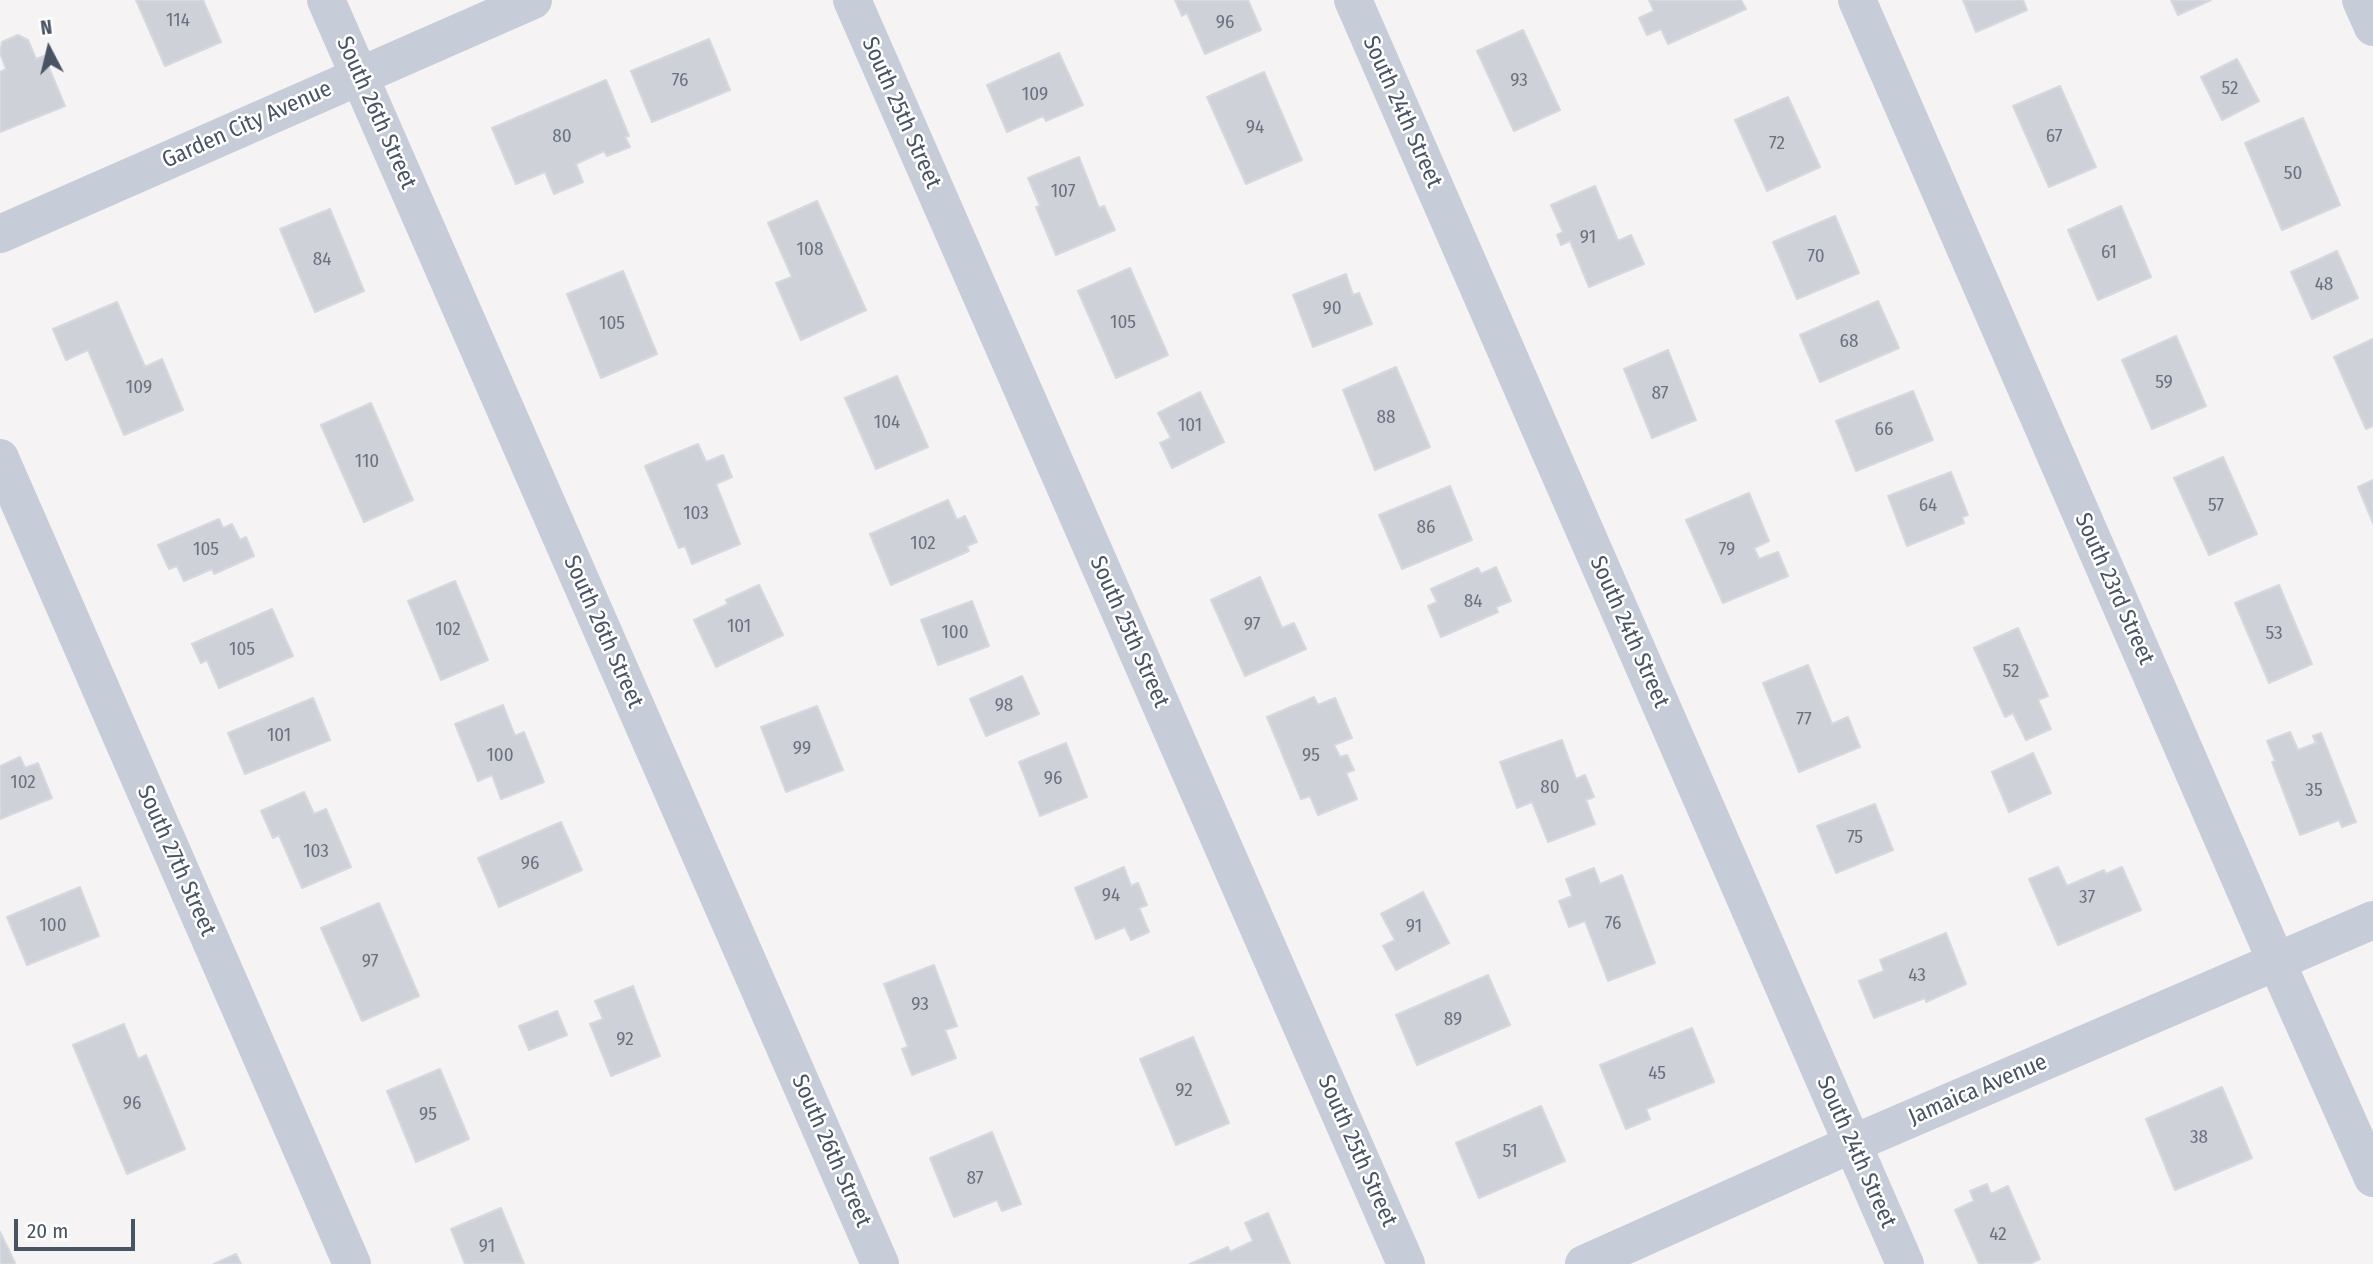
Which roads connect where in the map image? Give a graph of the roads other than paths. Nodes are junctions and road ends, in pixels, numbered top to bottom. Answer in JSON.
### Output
{"nodes":[{"id":1,"x":326,"y":0,"type":"edge"},
{"id":2,"x":533,"y":0,"type":"edge"},
{"id":3,"x":852,"y":0,"type":"edge"},
{"id":4,"x":1353,"y":0,"type":"edge"},
{"id":5,"x":1857,"y":0,"type":"edge"},
{"id":6,"x":2361,"y":0,"type":"edge"},
{"id":7,"x":2373,"y":27,"type":"edge"},
{"id":8,"x":360,"y":76,"type":"junction"},
{"id":9,"x":0,"y":234,"type":"edge"},
{"id":10,"x":0,"y":458,"type":"edge"},
{"id":11,"x":2373,"y":920,"type":"edge"},
{"id":12,"x":2277,"y":963,"type":"junction"},
{"id":13,"x":1852,"y":1143,"type":"junction"},
{"id":14,"x":2373,"y":1178,"type":"edge"},
{"id":15,"x":352,"y":1264,"type":"edge"},
{"id":16,"x":880,"y":1264,"type":"edge"},
{"id":17,"x":1406,"y":1264,"type":"edge"},
{"id":18,"x":1584,"y":1264,"type":"edge"},
{"id":19,"x":1905,"y":1264,"type":"edge"}],
"edges":[{"from":1,"to":8,"type":"street","name":"South 26th Street"},
{"from":2,"to":8,"type":"street","name":"Garden City Avenue"},
{"from":3,"to":17,"type":"street","name":"South 25th Street"},
{"from":4,"to":13,"type":"street","name":"South 24th Street"},
{"from":5,"to":12,"type":"street","name":"South 23rd Street"},
{"from":6,"to":7,"type":"street"},
{"from":8,"to":9,"type":"street","name":"Garden City Avenue"},
{"from":8,"to":16,"type":"street","name":"South 26th Street"},
{"from":10,"to":15,"type":"street","name":"South 27th Street"},
{"from":11,"to":12,"type":"street","name":"Jamaica Avenue"},
{"from":12,"to":13,"type":"street","name":"Jamaica Avenue"},
{"from":12,"to":14,"type":"street","name":"South 23rd Street"},
{"from":13,"to":18,"type":"street","name":"Jamaica Avenue"},
{"from":13,"to":19,"type":"street","name":"South 24th Street"}]}
